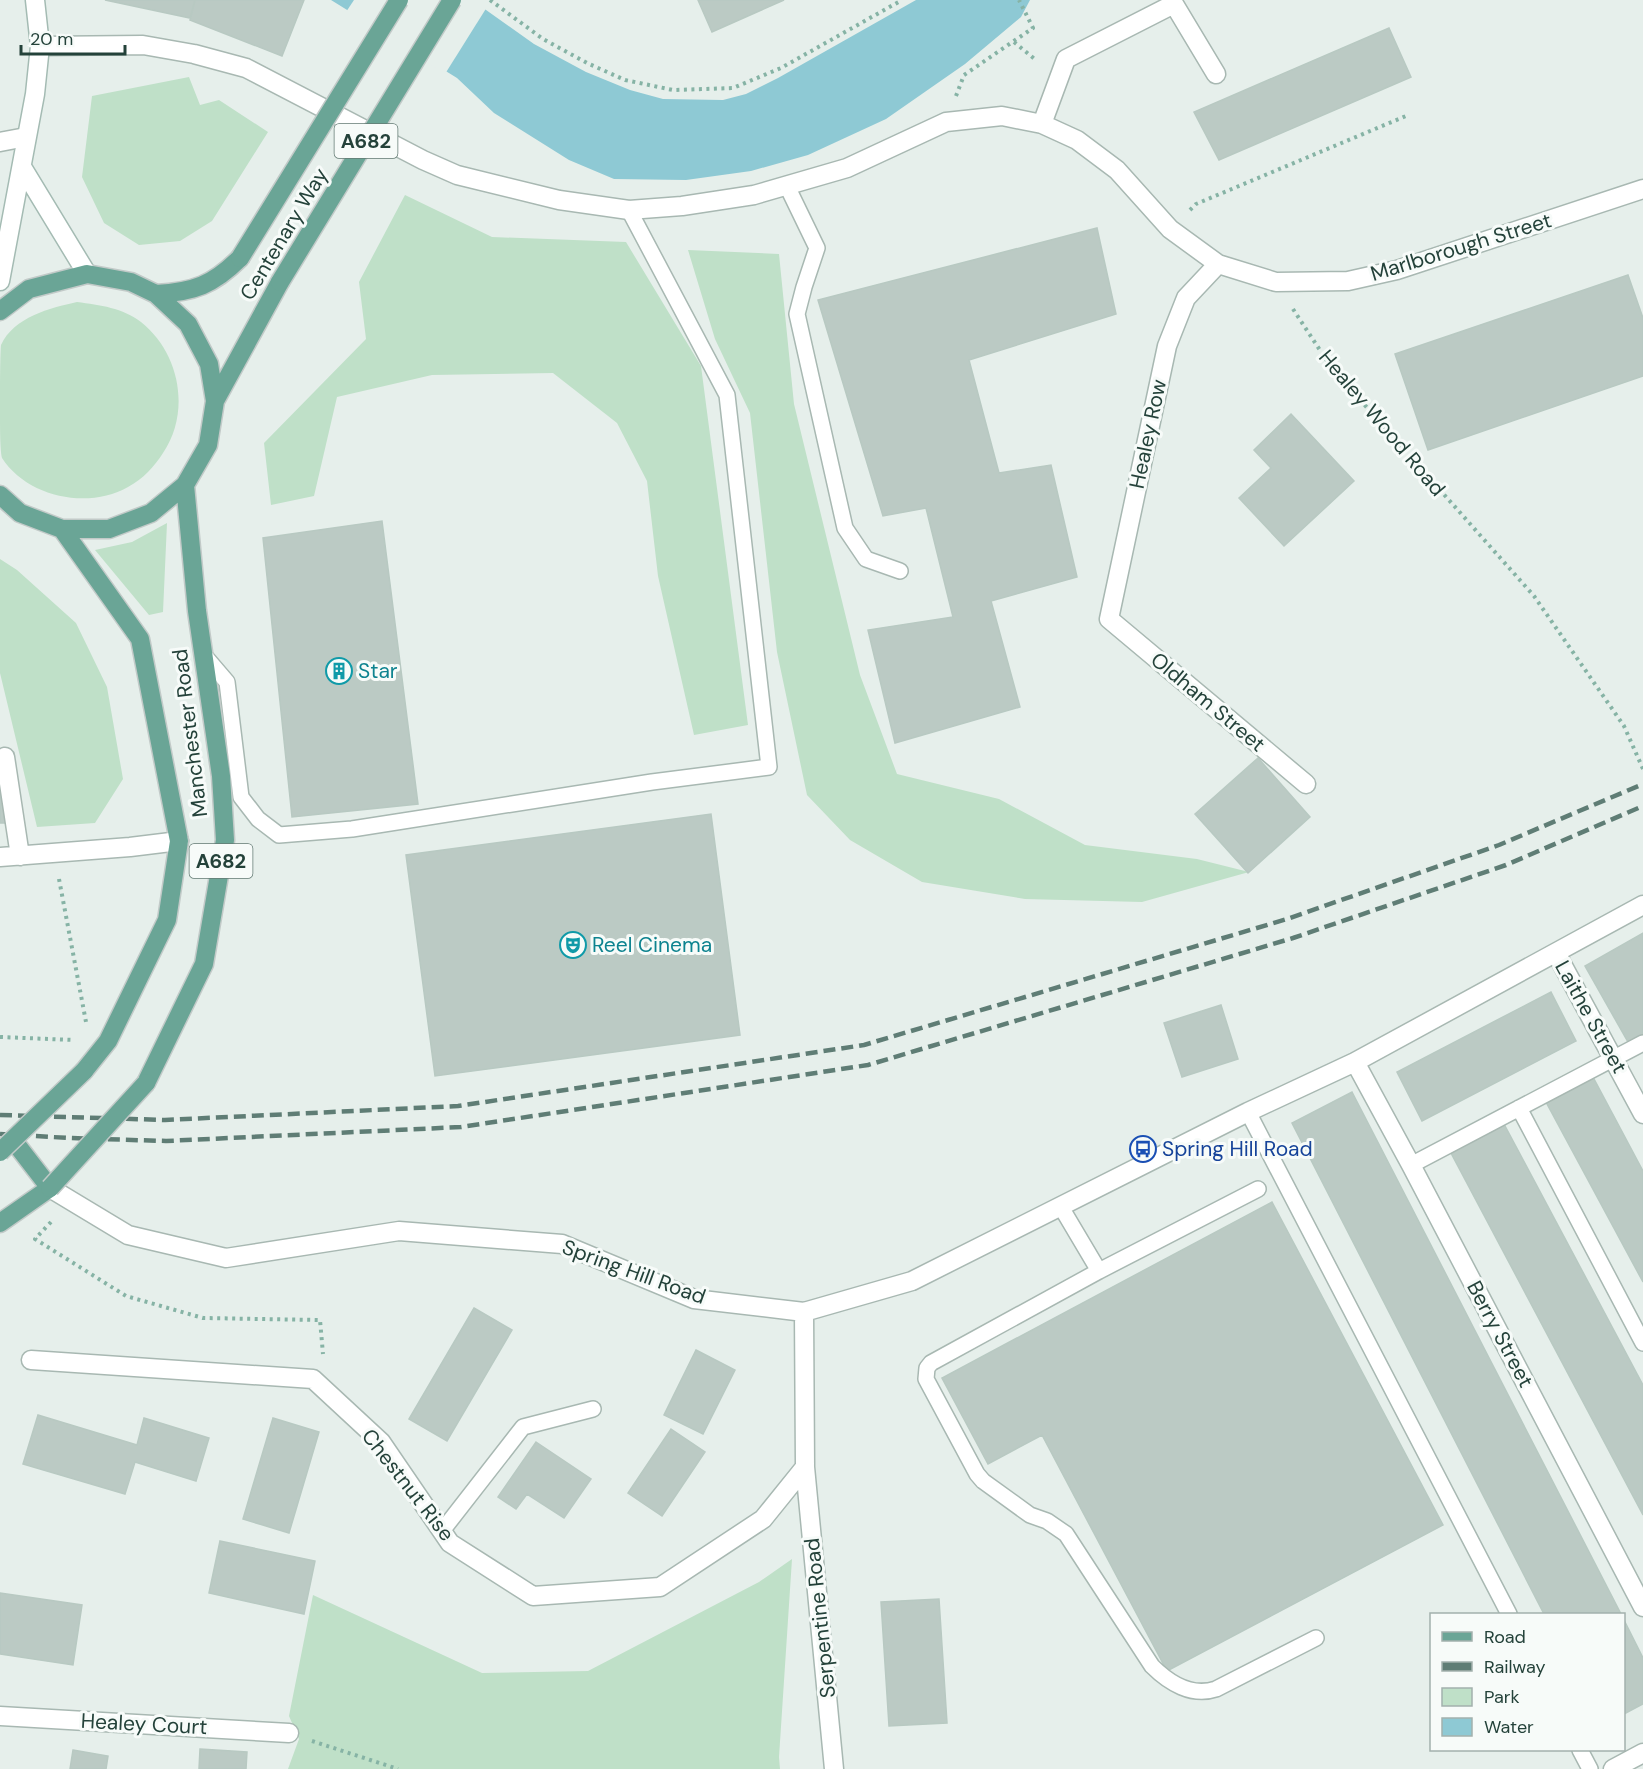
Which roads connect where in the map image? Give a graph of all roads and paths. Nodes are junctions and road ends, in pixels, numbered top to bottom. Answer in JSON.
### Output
{"nodes":[{"id":1,"x":35,"y":0,"type":"edge"},
{"id":2,"x":399,"y":0,"type":"edge"},
{"id":3,"x":452,"y":0,"type":"edge"},
{"id":4,"x":490,"y":0,"type":"edge"},
{"id":5,"x":902,"y":0,"type":"edge"},
{"id":6,"x":1018,"y":0,"type":"edge"},
{"id":7,"x":40,"y":46,"type":"junction"},
{"id":8,"x":1216,"y":74,"type":"dead end"},
{"id":9,"x":1406,"y":116,"type":"dead end"},
{"id":10,"x":946,"y":122,"type":"junction"},
{"id":11,"x":1042,"y":123,"type":"junction"},
{"id":12,"x":26,"y":137,"type":"junction"},
{"id":13,"x":0,"y":142,"type":"edge"},
{"id":14,"x":22,"y":167,"type":"junction"},
{"id":15,"x":787,"y":186,"type":"junction"},
{"id":16,"x":1643,"y":189,"type":"edge"},
{"id":17,"x":629,"y":210,"type":"junction"},
{"id":18,"x":1170,"y":229,"type":"junction"},
{"id":19,"x":1218,"y":264,"type":"junction"},
{"id":20,"x":87,"y":274,"type":"junction"},
{"id":21,"x":0,"y":281,"type":"edge"},
{"id":22,"x":1276,"y":282,"type":"junction"},
{"id":23,"x":156,"y":294,"type":"junction"},
{"id":24,"x":0,"y":311,"type":"edge"},
{"id":25,"x":215,"y":402,"type":"junction"},
{"id":26,"x":185,"y":485,"type":"junction"},
{"id":27,"x":0,"y":495,"type":"edge"},
{"id":28,"x":62,"y":529,"type":"junction"},
{"id":29,"x":900,"y":571,"type":"dead end"},
{"id":30,"x":1109,"y":619,"type":"joint"},
{"id":31,"x":203,"y":654,"type":"junction"},
{"id":32,"x":5,"y":757,"type":"dead end"},
{"id":33,"x":1643,"y":769,"type":"edge"},
{"id":34,"x":1306,"y":784,"type":"dead end"},
{"id":35,"x":179,"y":842,"type":"junction"},
{"id":36,"x":54,"y":853,"type":"junction"},
{"id":37,"x":20,"y":856,"type":"junction"},
{"id":38,"x":0,"y":857,"type":"edge"},
{"id":39,"x":1643,"y":904,"type":"edge"},
{"id":40,"x":1556,"y":953,"type":"junction"},
{"id":41,"x":0,"y":1037,"type":"edge"},
{"id":42,"x":90,"y":1040,"type":"junction"},
{"id":43,"x":108,"y":1041,"type":"junction"},
{"id":44,"x":1643,"y":1043,"type":"edge"},
{"id":45,"x":1614,"y":1058,"type":"junction"},
{"id":46,"x":1354,"y":1062,"type":"junction"},
{"id":47,"x":1519,"y":1108,"type":"junction"},
{"id":48,"x":1248,"y":1112,"type":"junction"},
{"id":49,"x":1643,"y":1114,"type":"edge"},
{"id":50,"x":7,"y":1146,"type":"edge"},
{"id":51,"x":1411,"y":1165,"type":"junction"},
{"id":52,"x":50,"y":1188,"type":"junction"},
{"id":53,"x":1258,"y":1189,"type":"dead end"},
{"id":54,"x":72,"y":1201,"type":"junction"},
{"id":55,"x":1061,"y":1207,"type":"junction"},
{"id":56,"x":0,"y":1223,"type":"edge"},
{"id":57,"x":1099,"y":1271,"type":"junction"},
{"id":58,"x":804,"y":1312,"type":"junction"},
{"id":59,"x":1643,"y":1343,"type":"edge"},
{"id":60,"x":31,"y":1360,"type":"dead end"},
{"id":61,"x":326,"y":1391,"type":"junction"},
{"id":62,"x":593,"y":1408,"type":"dead end"},
{"id":63,"x":805,"y":1467,"type":"junction"},
{"id":64,"x":442,"y":1532,"type":"junction"},
{"id":65,"x":1643,"y":1607,"type":"edge"},
{"id":66,"x":1508,"y":1613,"type":"edge"},
{"id":67,"x":1316,"y":1638,"type":"dead end"},
{"id":68,"x":0,"y":1716,"type":"edge"},
{"id":69,"x":289,"y":1733,"type":"joint"},
{"id":70,"x":1581,"y":1751,"type":"edge"},
{"id":71,"x":1643,"y":1753,"type":"edge"},
{"id":72,"x":399,"y":1769,"type":"edge"},
{"id":73,"x":834,"y":1769,"type":"edge"},
{"id":74,"x":1590,"y":1769,"type":"edge"},
{"id":75,"x":1613,"y":1769,"type":"edge"}],
"edges":[{"from":1,"to":7,"type":"street"},
{"from":2,"to":23,"type":"main road","name":"Centenary Way","number":"A682","bridge":true},
{"from":3,"to":25,"type":"main road","name":"Centenary Way","number":"A682","bridge":true},
{"from":4,"to":5,"type":"path"},
{"from":6,"to":10,"type":"path"},
{"from":7,"to":12,"type":"street"},
{"from":7,"to":17,"type":"street"},
{"from":8,"to":11,"type":"street"},
{"from":9,"to":18,"type":"path"},
{"from":10,"to":11,"type":"street"},
{"from":10,"to":15,"type":"street"},
{"from":11,"to":18,"type":"street"},
{"from":12,"to":13,"type":"street"},
{"from":12,"to":14,"type":"street"},
{"from":14,"to":20,"type":"street"},
{"from":14,"to":21,"type":"street"},
{"from":15,"to":17,"type":"street"},
{"from":15,"to":29,"type":"lane"},
{"from":16,"to":22,"type":"street","name":"Marlborough Street"},
{"from":17,"to":31,"type":"lane"},
{"from":18,"to":19,"type":"street"},
{"from":19,"to":22,"type":"street"},
{"from":19,"to":30,"type":"street","name":"Healey Row"},
{"from":20,"to":23,"type":"main road","number":"A682"},
{"from":20,"to":24,"type":"main road","number":"A682"},
{"from":22,"to":33,"type":"path","name":"Healey Wood Road"},
{"from":23,"to":25,"type":"main road","number":"A682"},
{"from":25,"to":26,"type":"main road","number":"A682"},
{"from":26,"to":28,"type":"main road","number":"A682"},
{"from":26,"to":31,"type":"main road","name":"Manchester Road","number":"A682"},
{"from":27,"to":28,"type":"main road","number":"A682"},
{"from":28,"to":35,"type":"main road","name":"Manchester Road","number":"A682"},
{"from":30,"to":34,"type":"street","name":"Oldham Street"},
{"from":31,"to":52,"type":"main road","name":"Manchester Road","number":"A682","bridge":true},
{"from":32,"to":37,"type":"street"},
{"from":35,"to":36,"type":"street"},
{"from":35,"to":43,"type":"main road","name":"Manchester Road","number":"A682"},
{"from":36,"to":37,"type":"street"},
{"from":36,"to":42,"type":"path"},
{"from":37,"to":38,"type":"street"},
{"from":39,"to":40,"type":"street","name":"Spring Hill Road"},
{"from":40,"to":45,"type":"street","name":"Laithe Street"},
{"from":40,"to":46,"type":"street","name":"Spring Hill Road"},
{"from":41,"to":42,"type":"path"},
{"from":42,"to":43,"type":"path"},
{"from":43,"to":50,"type":"main road","name":"Manchester Road","number":"A682","bridge":true},
{"from":44,"to":45,"type":"lane"},
{"from":45,"to":47,"type":"lane"},
{"from":45,"to":49,"type":"street","name":"Laithe Street"},
{"from":46,"to":48,"type":"street","name":"Spring Hill Road"},
{"from":46,"to":51,"type":"street","name":"Berry Street"},
{"from":47,"to":51,"type":"lane"},
{"from":47,"to":59,"type":"lane"},
{"from":48,"to":55,"type":"street","name":"Spring Hill Road"},
{"from":48,"to":66,"type":"lane"},
{"from":50,"to":52,"type":"main road"},
{"from":51,"to":65,"type":"street","name":"Berry Street"},
{"from":52,"to":54,"type":"street","name":"Spring Hill Road"},
{"from":52,"to":56,"type":"main road","name":"Manchester Road","number":"A682"},
{"from":53,"to":57,"type":"lane"},
{"from":54,"to":58,"type":"street","name":"Spring Hill Road"},
{"from":54,"to":61,"type":"path"},
{"from":55,"to":57,"type":"lane"},
{"from":55,"to":58,"type":"street","name":"Spring Hill Road"},
{"from":57,"to":67,"type":"lane"},
{"from":58,"to":63,"type":"street"},
{"from":60,"to":61,"type":"street","name":"Chestnut Rise"},
{"from":61,"to":64,"type":"street","name":"Chestnut Rise"},
{"from":62,"to":64,"type":"lane"},
{"from":63,"to":64,"type":"street","name":"Chestnut Rise"},
{"from":63,"to":73,"type":"street","name":"Serpentine Road"},
{"from":68,"to":69,"type":"street","name":"Healey Court"},
{"from":69,"to":72,"type":"path"},
{"from":70,"to":74,"type":"lane"},
{"from":71,"to":75,"type":"street"}]}
